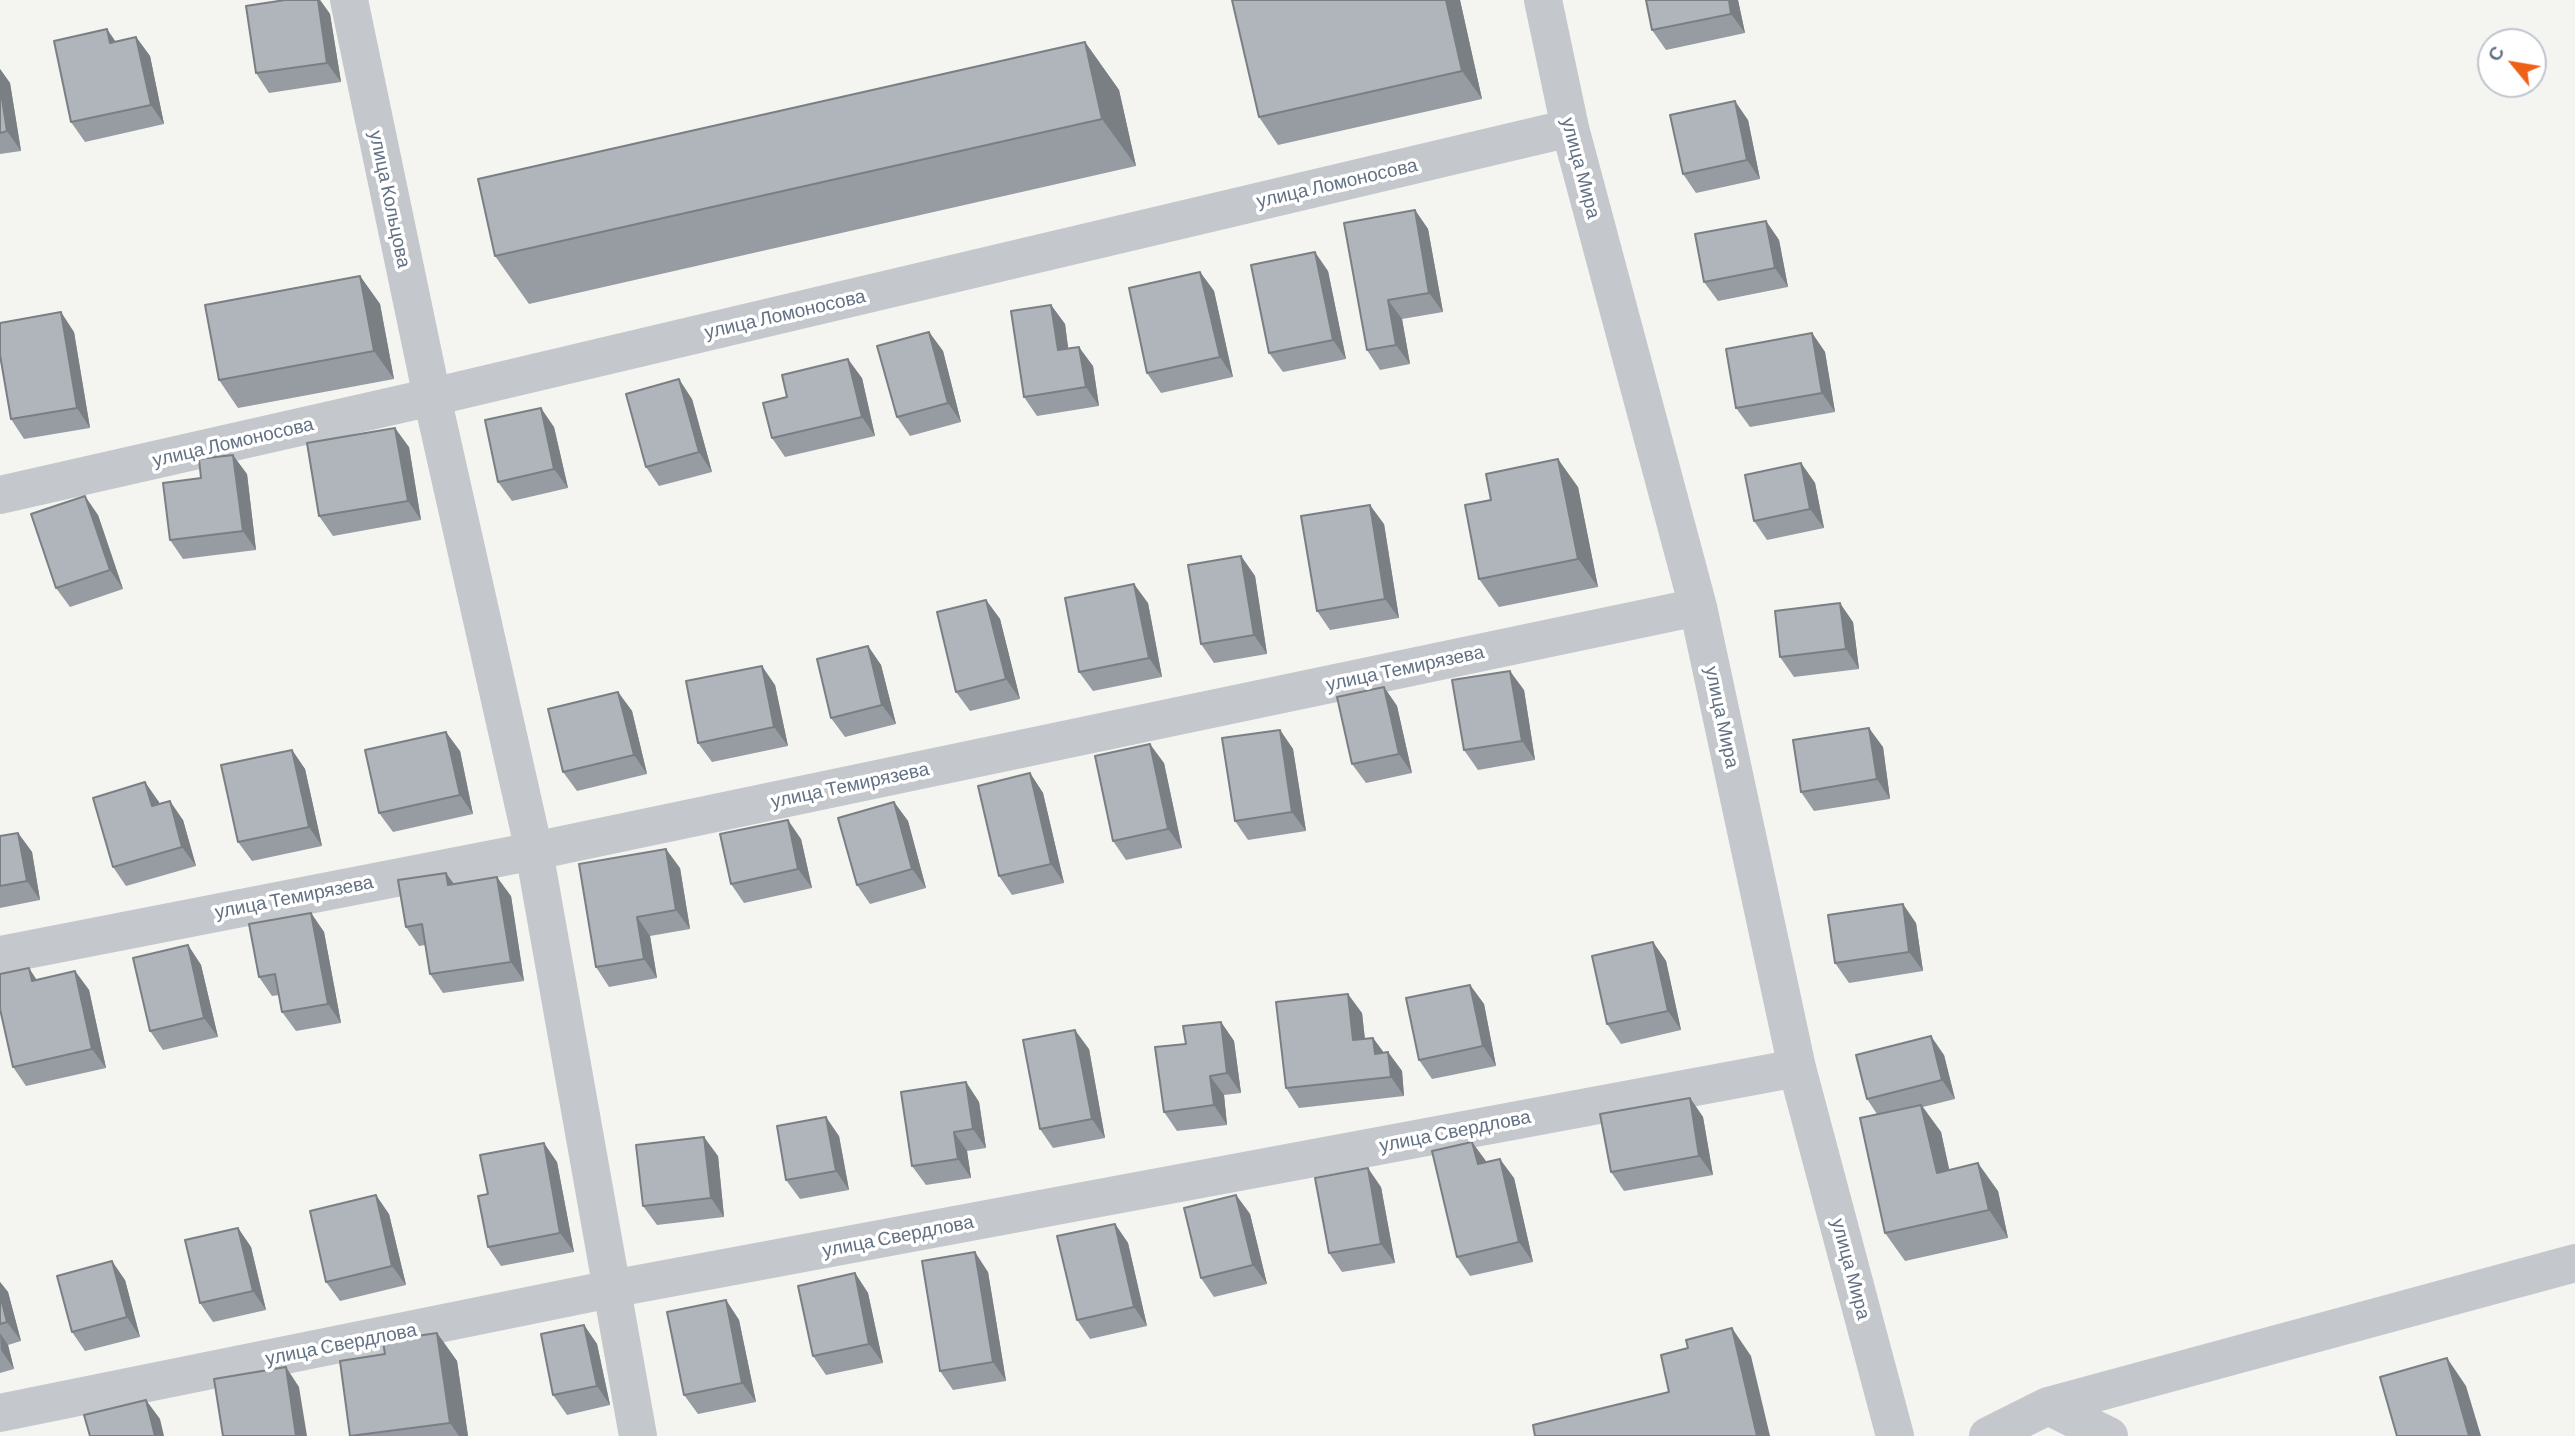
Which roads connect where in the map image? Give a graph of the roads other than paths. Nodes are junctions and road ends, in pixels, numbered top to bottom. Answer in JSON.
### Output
{"nodes":[{"id":1,"x":349,"y":0,"type":"edge"},
{"id":2,"x":1543,"y":0,"type":"edge"},
{"id":3,"x":1570,"y":128,"type":"junction"},
{"id":4,"x":432,"y":397,"type":"junction"},
{"id":5,"x":0,"y":495,"type":"edge"},
{"id":6,"x":1698,"y":607,"type":"junction"},
{"id":7,"x":534,"y":851,"type":"junction"},
{"id":8,"x":0,"y":955,"type":"edge"},
{"id":9,"x":1797,"y":1068,"type":"junction"},
{"id":10,"x":2575,"y":1264,"type":"edge"},
{"id":11,"x":611,"y":1289,"type":"junction"},
{"id":12,"x":2048,"y":1406,"type":"junction"},
{"id":13,"x":0,"y":1413,"type":"edge"},
{"id":14,"x":638,"y":1436,"type":"edge"},
{"id":15,"x":1895,"y":1436,"type":"edge"},
{"id":16,"x":1988,"y":1436,"type":"edge"},
{"id":17,"x":2109,"y":1436,"type":"edge"}],
"edges":[{"from":1,"to":4,"type":"street","name":"улица Кольцова"},
{"from":2,"to":3,"type":"street","name":"улица Мира"},
{"from":3,"to":4,"type":"street","name":"улица Ломоносова"},
{"from":3,"to":6,"type":"street","name":"улица Мира"},
{"from":4,"to":5,"type":"street","name":"улица Ломоносова"},
{"from":4,"to":7,"type":"street","name":"улица Кольцова"},
{"from":6,"to":7,"type":"street","name":"улица Темирязева"},
{"from":6,"to":9,"type":"street","name":"улица Мира"},
{"from":7,"to":8,"type":"street","name":"улица Темирязева"},
{"from":7,"to":11,"type":"street","name":"улица Кольцова"},
{"from":9,"to":11,"type":"street","name":"улица Свердлова"},
{"from":9,"to":15,"type":"street","name":"улица Мира"},
{"from":10,"to":12,"type":"street"},
{"from":11,"to":13,"type":"street","name":"улица Свердлова"},
{"from":11,"to":14,"type":"street","name":"улица Кольцова"},
{"from":12,"to":16,"type":"street"},
{"from":12,"to":17,"type":"street"}]}
